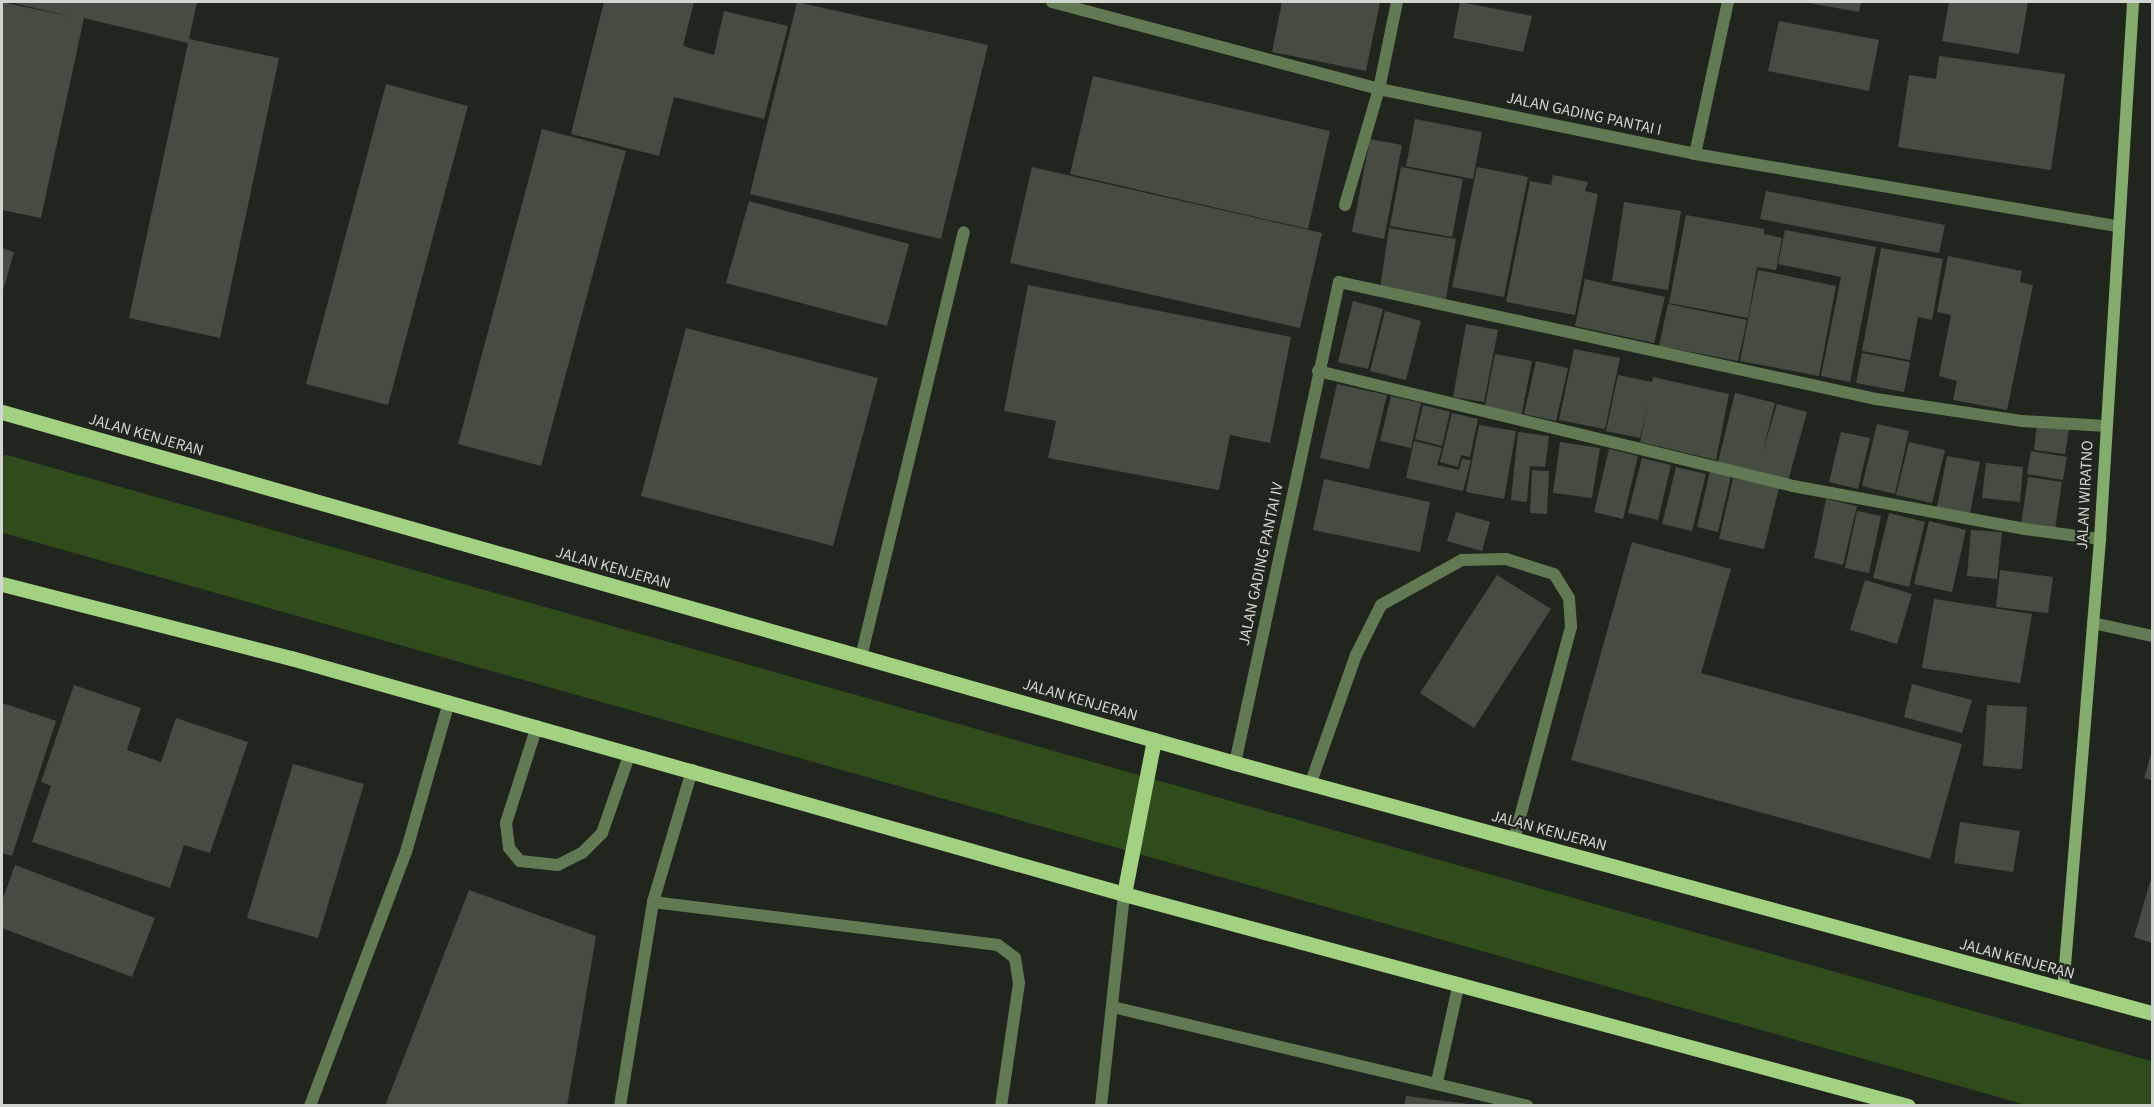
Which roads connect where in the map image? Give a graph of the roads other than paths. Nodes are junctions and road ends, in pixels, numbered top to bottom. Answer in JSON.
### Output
{"nodes":[{"id":1,"x":1053,"y":2,"type":"edge"},
{"id":2,"x":1397,"y":2,"type":"edge"},
{"id":3,"x":1728,"y":2,"type":"edge"},
{"id":4,"x":2133,"y":2,"type":"edge"},
{"id":5,"x":1379,"y":89,"type":"junction"},
{"id":6,"x":1695,"y":154,"type":"junction"},
{"id":7,"x":1345,"y":205,"type":"dead end"},
{"id":8,"x":2117,"y":226,"type":"junction"},
{"id":9,"x":964,"y":232,"type":"dead end"},
{"id":10,"x":1318,"y":371,"type":"junction"},
{"id":11,"x":2,"y":412,"type":"edge"},
{"id":12,"x":2106,"y":426,"type":"junction"},
{"id":13,"x":2100,"y":539,"type":"junction"},
{"id":14,"x":2,"y":584,"type":"edge"},
{"id":15,"x":2093,"y":623,"type":"junction"},
{"id":16,"x":2152,"y":636,"type":"edge"},
{"id":17,"x":861,"y":657,"type":"junction"},
{"id":18,"x":449,"y":702,"type":"junction"},
{"id":19,"x":537,"y":726,"type":"junction"},
{"id":20,"x":1153,"y":745,"type":"junction"},
{"id":21,"x":630,"y":753,"type":"junction"},
{"id":22,"x":1235,"y":763,"type":"junction"},
{"id":23,"x":692,"y":770,"type":"junction"},
{"id":24,"x":1311,"y":782,"type":"junction"},
{"id":25,"x":1514,"y":840,"type":"junction"},
{"id":26,"x":1124,"y":890,"type":"junction"},
{"id":27,"x":653,"y":902,"type":"junction"},
{"id":28,"x":1459,"y":983,"type":"junction"},
{"id":29,"x":2063,"y":990,"type":"junction"},
{"id":30,"x":1113,"y":1007,"type":"junction"},
{"id":31,"x":2152,"y":1013,"type":"edge"},
{"id":32,"x":1437,"y":1082,"type":"junction"},
{"id":33,"x":310,"y":1106,"type":"edge"},
{"id":34,"x":620,"y":1106,"type":"edge"},
{"id":35,"x":1001,"y":1106,"type":"edge"},
{"id":36,"x":1101,"y":1106,"type":"edge"},
{"id":37,"x":1527,"y":1106,"type":"edge"},
{"id":38,"x":1908,"y":1106,"type":"edge"}],
"edges":[{"from":1,"to":5,"type":"street","name":"JALAN GADING PANTAI I"},
{"from":2,"to":5,"type":"street"},
{"from":3,"to":6,"type":"street"},
{"from":4,"to":8,"type":"main road","name":"JALAN WIRATNO"},
{"from":5,"to":6,"type":"street","name":"JALAN GADING PANTAI I"},
{"from":5,"to":7,"type":"street"},
{"from":6,"to":8,"type":"street","name":"JALAN GADING PANTAI I"},
{"from":8,"to":12,"type":"main road","name":"JALAN WIRATNO"},
{"from":9,"to":17,"type":"street"},
{"from":10,"to":12,"type":"street","name":"JALAN GADING PANTAI IV"},
{"from":10,"to":13,"type":"street"},
{"from":10,"to":22,"type":"street","name":"JALAN GADING PANTAI IV"},
{"from":11,"to":17,"type":"main road","name":"JALAN KENJERAN"},
{"from":12,"to":13,"type":"main road","name":"JALAN WIRATNO"},
{"from":13,"to":15,"type":"main road","name":"JALAN WIRATNO"},
{"from":14,"to":18,"type":"main road"},
{"from":15,"to":16,"type":"street"},
{"from":15,"to":29,"type":"main road","name":"JALAN WIRATNO"},
{"from":17,"to":20,"type":"main road","name":"JALAN KENJERAN"},
{"from":18,"to":19,"type":"main road"},
{"from":18,"to":33,"type":"street"},
{"from":19,"to":21,"type":"main road"},
{"from":19,"to":21,"type":"street"},
{"from":20,"to":22,"type":"main road","name":"JALAN KENJERAN"},
{"from":20,"to":26,"type":"main road"},
{"from":21,"to":23,"type":"main road"},
{"from":22,"to":24,"type":"main road","name":"JALAN KENJERAN"},
{"from":23,"to":26,"type":"main road"},
{"from":23,"to":27,"type":"street"},
{"from":24,"to":25,"type":"main road","name":"JALAN KENJERAN"},
{"from":24,"to":25,"type":"street"},
{"from":25,"to":29,"type":"main road","name":"JALAN KENJERAN"},
{"from":26,"to":28,"type":"main road"},
{"from":26,"to":30,"type":"street"},
{"from":27,"to":34,"type":"street"},
{"from":27,"to":35,"type":"street"},
{"from":28,"to":32,"type":"street"},
{"from":28,"to":38,"type":"main road"},
{"from":29,"to":31,"type":"main road","name":"JALAN KENJERAN"},
{"from":30,"to":32,"type":"street"},
{"from":30,"to":36,"type":"street"},
{"from":32,"to":37,"type":"street"}]}
